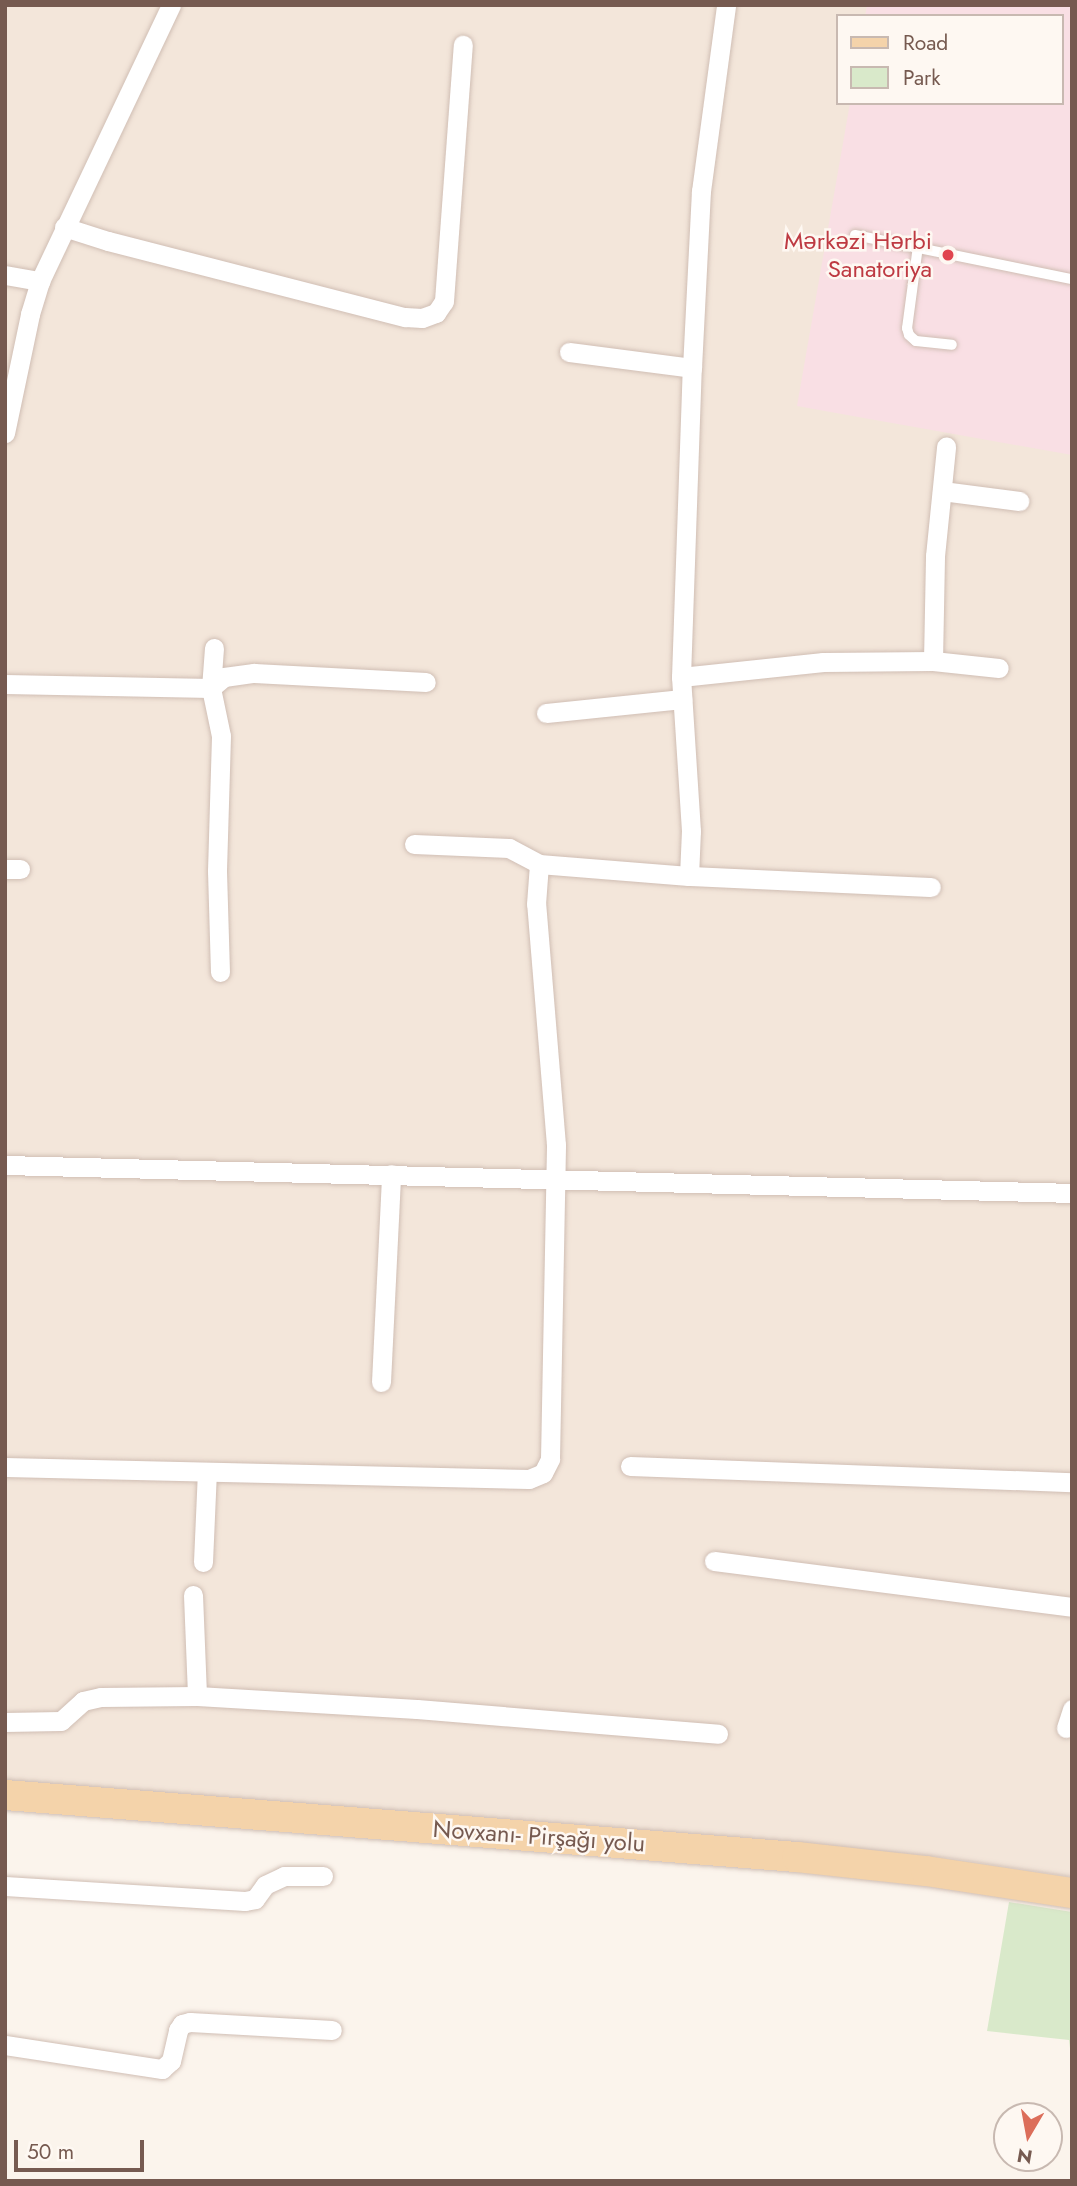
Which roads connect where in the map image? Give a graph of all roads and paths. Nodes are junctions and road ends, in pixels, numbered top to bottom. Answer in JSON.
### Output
{"nodes":[{"id":1,"x":171,"y":5,"type":"edge"},
{"id":2,"x":726,"y":5,"type":"edge"},
{"id":3,"x":463,"y":45,"type":"dead end"},
{"id":4,"x":64,"y":227,"type":"junction"},
{"id":5,"x":855,"y":234,"type":"dead end"},
{"id":6,"x":918,"y":246,"type":"junction"},
{"id":7,"x":5,"y":275,"type":"edge"},
{"id":8,"x":1072,"y":279,"type":"edge"},
{"id":9,"x":40,"y":281,"type":"junction"},
{"id":10,"x":952,"y":345,"type":"dead end"},
{"id":11,"x":569,"y":352,"type":"dead end"},
{"id":12,"x":692,"y":368,"type":"junction"},
{"id":13,"x":5,"y":433,"type":"edge"},
{"id":14,"x":946,"y":447,"type":"dead end"},
{"id":15,"x":942,"y":491,"type":"junction"},
{"id":16,"x":1019,"y":501,"type":"dead end"},
{"id":17,"x":214,"y":648,"type":"dead end"},
{"id":18,"x":933,"y":661,"type":"junction"},
{"id":19,"x":999,"y":668,"type":"dead end"},
{"id":20,"x":681,"y":677,"type":"junction"},
{"id":21,"x":426,"y":682,"type":"dead end"},
{"id":22,"x":5,"y":684,"type":"edge"},
{"id":23,"x":211,"y":688,"type":"junction"},
{"id":24,"x":682,"y":699,"type":"junction"},
{"id":25,"x":546,"y":713,"type":"dead end"},
{"id":26,"x":414,"y":844,"type":"dead end"},
{"id":27,"x":539,"y":864,"type":"junction"},
{"id":28,"x":689,"y":877,"type":"junction"},
{"id":29,"x":931,"y":887,"type":"dead end"},
{"id":30,"x":220,"y":972,"type":"dead end"},
{"id":31,"x":5,"y":1164,"type":"edge"},
{"id":32,"x":391,"y":1174,"type":"junction"},
{"id":33,"x":555,"y":1178,"type":"junction"},
{"id":34,"x":1072,"y":1193,"type":"edge"},
{"id":35,"x":381,"y":1382,"type":"dead end"},
{"id":36,"x":631,"y":1466,"type":"dead end"},
{"id":37,"x":5,"y":1467,"type":"edge"},
{"id":38,"x":207,"y":1472,"type":"junction"},
{"id":39,"x":1072,"y":1482,"type":"edge"},
{"id":40,"x":715,"y":1561,"type":"dead end"},
{"id":41,"x":203,"y":1562,"type":"dead end"},
{"id":42,"x":193,"y":1595,"type":"dead end"},
{"id":43,"x":1072,"y":1607,"type":"edge"},
{"id":44,"x":198,"y":1696,"type":"junction"},
{"id":45,"x":5,"y":1722,"type":"edge"},
{"id":46,"x":718,"y":1734,"type":"dead end"},
{"id":47,"x":5,"y":1795,"type":"edge"},
{"id":48,"x":323,"y":1876,"type":"dead end"},
{"id":49,"x":5,"y":1886,"type":"edge"},
{"id":50,"x":1072,"y":1892,"type":"edge"},
{"id":51,"x":332,"y":2030,"type":"dead end"},
{"id":52,"x":5,"y":2045,"type":"edge"}],
"edges":[{"from":1,"to":4,"type":"street"},
{"from":2,"to":12,"type":"street"},
{"from":3,"to":4,"type":"street"},
{"from":4,"to":9,"type":"street"},
{"from":5,"to":6,"type":"lane"},
{"from":6,"to":8,"type":"lane"},
{"from":6,"to":10,"type":"lane"},
{"from":7,"to":9,"type":"street"},
{"from":9,"to":13,"type":"street"},
{"from":11,"to":12,"type":"street"},
{"from":12,"to":20,"type":"street"},
{"from":14,"to":15,"type":"street"},
{"from":15,"to":16,"type":"street"},
{"from":15,"to":18,"type":"street"},
{"from":17,"to":23,"type":"street"},
{"from":18,"to":19,"type":"street"},
{"from":18,"to":20,"type":"street"},
{"from":20,"to":24,"type":"street"},
{"from":21,"to":23,"type":"street"},
{"from":22,"to":23,"type":"street"},
{"from":23,"to":30,"type":"street"},
{"from":24,"to":25,"type":"street"},
{"from":24,"to":28,"type":"street"},
{"from":26,"to":27,"type":"street"},
{"from":27,"to":28,"type":"street"},
{"from":27,"to":33,"type":"street"},
{"from":28,"to":29,"type":"street"},
{"from":31,"to":32,"type":"street"},
{"from":32,"to":33,"type":"street"},
{"from":32,"to":35,"type":"street"},
{"from":33,"to":34,"type":"street"},
{"from":33,"to":38,"type":"street"},
{"from":36,"to":39,"type":"street"},
{"from":37,"to":38,"type":"street"},
{"from":38,"to":41,"type":"street"},
{"from":40,"to":43,"type":"street"},
{"from":42,"to":44,"type":"street"},
{"from":44,"to":45,"type":"street"},
{"from":44,"to":46,"type":"street"},
{"from":47,"to":50,"type":"main road","name":"Novxanı- Pirşağı yolu"},
{"from":48,"to":49,"type":"street"},
{"from":51,"to":52,"type":"street"}]}
